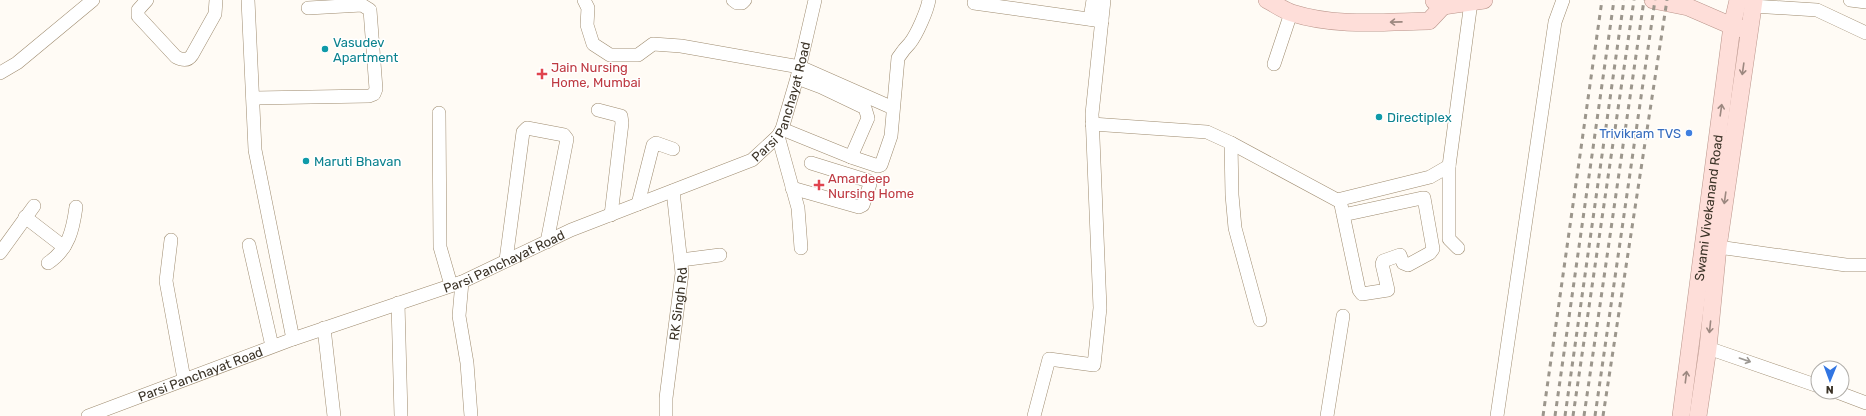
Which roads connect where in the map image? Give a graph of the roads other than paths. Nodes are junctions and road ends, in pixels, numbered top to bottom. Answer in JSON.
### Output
{"nodes":[{"id":1,"x":93,"y":0,"type":"edge"},
{"id":2,"x":147,"y":0,"type":"edge"},
{"id":3,"x":248,"y":0,"type":"edge"},
{"id":4,"x":584,"y":0,"type":"edge"},
{"id":5,"x":733,"y":0,"type":"edge"},
{"id":6,"x":745,"y":0,"type":"edge"},
{"id":7,"x":815,"y":0,"type":"edge"},
{"id":8,"x":929,"y":0,"type":"edge"},
{"id":9,"x":1093,"y":0,"type":"edge"},
{"id":10,"x":1104,"y":0,"type":"edge"},
{"id":11,"x":1267,"y":0,"type":"edge"},
{"id":12,"x":1563,"y":0,"type":"edge"},
{"id":13,"x":1653,"y":0,"type":"edge"},
{"id":14,"x":1850,"y":0,"type":"edge"},
{"id":15,"x":218,"y":1,"type":"edge"},
{"id":16,"x":1475,"y":1,"type":"edge"},
{"id":17,"x":1434,"y":2,"type":"edge"},
{"id":18,"x":1748,"y":2,"type":"edge"},
{"id":19,"x":1866,"y":2,"type":"edge"},
{"id":20,"x":974,"y":3,"type":"dead end"},
{"id":21,"x":308,"y":8,"type":"dead end"},
{"id":22,"x":1291,"y":13,"type":"junction"},
{"id":23,"x":1096,"y":20,"type":"junction"},
{"id":24,"x":1732,"y":26,"type":"junction"},
{"id":25,"x":1749,"y":31,"type":"junction"},
{"id":26,"x":1866,"y":33,"type":"edge"},
{"id":27,"x":1274,"y":64,"type":"dead end"},
{"id":28,"x":799,"y":72,"type":"junction"},
{"id":29,"x":0,"y":73,"type":"edge"},
{"id":30,"x":253,"y":98,"type":"junction"},
{"id":31,"x":893,"y":108,"type":"junction"},
{"id":32,"x":598,"y":110,"type":"dead end"},
{"id":33,"x":438,"y":113,"type":"dead end"},
{"id":34,"x":1092,"y":124,"type":"junction"},
{"id":35,"x":780,"y":132,"type":"junction"},
{"id":36,"x":1231,"y":142,"type":"junction"},
{"id":37,"x":673,"y":149,"type":"dead end"},
{"id":38,"x":851,"y":156,"type":"junction"},
{"id":39,"x":811,"y":162,"type":"dead end"},
{"id":40,"x":1449,"y":166,"type":"junction"},
{"id":41,"x":792,"y":188,"type":"junction"},
{"id":42,"x":1390,"y":188,"type":"junction"},
{"id":43,"x":674,"y":191,"type":"junction"},
{"id":44,"x":1340,"y":200,"type":"junction"},
{"id":45,"x":638,"y":204,"type":"junction"},
{"id":46,"x":1394,"y":204,"type":"junction"},
{"id":47,"x":34,"y":206,"type":"dead end"},
{"id":48,"x":76,"y":206,"type":"dead end"},
{"id":49,"x":611,"y":215,"type":"junction"},
{"id":50,"x":1343,"y":215,"type":"junction"},
{"id":51,"x":25,"y":217,"type":"junction"},
{"id":52,"x":171,"y":240,"type":"dead end"},
{"id":53,"x":546,"y":242,"type":"junction"},
{"id":54,"x":249,"y":246,"type":"dead end"},
{"id":55,"x":64,"y":247,"type":"junction"},
{"id":56,"x":1718,"y":247,"type":"junction"},
{"id":57,"x":801,"y":248,"type":"dead end"},
{"id":58,"x":1458,"y":248,"type":"dead end"},
{"id":59,"x":0,"y":253,"type":"edge"},
{"id":60,"x":720,"y":255,"type":"dead end"},
{"id":61,"x":506,"y":260,"type":"junction"},
{"id":62,"x":681,"y":260,"type":"junction"},
{"id":63,"x":48,"y":263,"type":"dead end"},
{"id":64,"x":1866,"y":265,"type":"edge"},
{"id":65,"x":457,"y":283,"type":"junction"},
{"id":66,"x":398,"y":303,"type":"junction"},
{"id":67,"x":1343,"y":316,"type":"dead end"},
{"id":68,"x":1260,"y":320,"type":"dead end"},
{"id":69,"x":324,"y":328,"type":"junction"},
{"id":70,"x":293,"y":339,"type":"junction"},
{"id":71,"x":272,"y":346,"type":"junction"},
{"id":72,"x":1708,"y":348,"type":"junction"},
{"id":73,"x":184,"y":379,"type":"junction"},
{"id":74,"x":1810,"y":383,"type":"edge"},
{"id":75,"x":1850,"y":395,"type":"edge"},
{"id":76,"x":1865,"y":398,"type":"edge"},
{"id":77,"x":88,"y":416,"type":"edge"},
{"id":78,"x":334,"y":416,"type":"edge"},
{"id":79,"x":401,"y":416,"type":"edge"},
{"id":80,"x":471,"y":416,"type":"edge"},
{"id":81,"x":666,"y":416,"type":"edge"},
{"id":82,"x":1034,"y":416,"type":"edge"},
{"id":83,"x":1327,"y":416,"type":"edge"},
{"id":84,"x":1497,"y":416,"type":"edge"},
{"id":85,"x":1681,"y":416,"type":"edge"},
{"id":86,"x":1698,"y":416,"type":"edge"}],
"edges":[{"from":1,"to":29,"type":"street"},
{"from":2,"to":15,"type":"street"},
{"from":3,"to":30,"type":"street"},
{"from":4,"to":28,"type":"street"},
{"from":5,"to":6,"type":"street"},
{"from":7,"to":28,"type":"street","name":"Parsi Panchayat Road"},
{"from":8,"to":31,"type":"street"},
{"from":9,"to":23,"type":"street"},
{"from":10,"to":23,"type":"street"},
{"from":11,"to":22,"type":"main road"},
{"from":12,"to":84,"type":"street"},
{"from":13,"to":24,"type":"main road"},
{"from":14,"to":19,"type":"street"},
{"from":16,"to":17,"type":"main road"},
{"from":16,"to":40,"type":"street"},
{"from":17,"to":22,"type":"main road","one_way":true},
{"from":18,"to":24,"type":"main road","name":"Swami Vivekanand Road"},
{"from":18,"to":25,"type":"main road","name":"Swami Vivekanand Road"},
{"from":18,"to":26,"type":"street"},
{"from":20,"to":23,"type":"street"},
{"from":21,"to":30,"type":"street"},
{"from":22,"to":27,"type":"street"},
{"from":23,"to":34,"type":"street"},
{"from":24,"to":25,"type":"main road"},
{"from":85,"to":24,"type":"main road","name":"Swami Vivekanand Road","one_way":true},
{"from":25,"to":56,"type":"main road","name":"Swami Vivekanand Road","one_way":true},
{"from":28,"to":31,"type":"street"},
{"from":28,"to":35,"type":"street","name":"Parsi Panchayat Road"},
{"from":28,"to":38,"type":"street"},
{"from":30,"to":70,"type":"street"},
{"from":31,"to":38,"type":"street"},
{"from":32,"to":49,"type":"street"},
{"from":33,"to":65,"type":"street"},
{"from":34,"to":36,"type":"street"},
{"from":34,"to":82,"type":"street"},
{"from":35,"to":38,"type":"street"},
{"from":35,"to":41,"type":"street"},
{"from":35,"to":43,"type":"street","name":"Parsi Panchayat Road"},
{"from":36,"to":44,"type":"street"},
{"from":36,"to":68,"type":"street"},
{"from":37,"to":45,"type":"street"},
{"from":39,"to":41,"type":"street"},
{"from":40,"to":42,"type":"street"},
{"from":40,"to":58,"type":"street"},
{"from":41,"to":57,"type":"street"},
{"from":42,"to":44,"type":"street"},
{"from":42,"to":46,"type":"street"},
{"from":43,"to":45,"type":"street","name":"Parsi Panchayat Road"},
{"from":43,"to":62,"type":"street","name":"RK Singh Rd"},
{"from":44,"to":50,"type":"street"},
{"from":45,"to":49,"type":"street","name":"Parsi Panchayat Road"},
{"from":46,"to":50,"type":"street"},
{"from":46,"to":50,"type":"street"},
{"from":47,"to":51,"type":"street"},
{"from":48,"to":55,"type":"street"},
{"from":49,"to":53,"type":"street","name":"Parsi Panchayat Road"},
{"from":51,"to":55,"type":"street"},
{"from":51,"to":59,"type":"street"},
{"from":52,"to":73,"type":"street"},
{"from":53,"to":61,"type":"street","name":"Parsi Panchayat Road"},
{"from":53,"to":61,"type":"street"},
{"from":54,"to":71,"type":"street"},
{"from":55,"to":63,"type":"street"},
{"from":56,"to":64,"type":"street"},
{"from":56,"to":72,"type":"main road","name":"Swami Vivekanand Road","one_way":true},
{"from":60,"to":62,"type":"street"},
{"from":61,"to":65,"type":"street","name":"Parsi Panchayat Road"},
{"from":62,"to":81,"type":"street","name":"RK Singh Rd"},
{"from":65,"to":66,"type":"street","name":"Parsi Panchayat Road"},
{"from":65,"to":80,"type":"street"},
{"from":66,"to":69,"type":"street","name":"Parsi Panchayat Road"},
{"from":66,"to":79,"type":"street"},
{"from":67,"to":83,"type":"street"},
{"from":69,"to":70,"type":"street","name":"Parsi Panchayat Road"},
{"from":69,"to":78,"type":"street"},
{"from":70,"to":71,"type":"street","name":"Parsi Panchayat Road"},
{"from":71,"to":73,"type":"street","name":"Parsi Panchayat Road"},
{"from":72,"to":74,"type":"street","one_way":true},
{"from":72,"to":86,"type":"main road","name":"Swami Vivekanand Road"},
{"from":73,"to":77,"type":"street","name":"Parsi Panchayat Road"},
{"from":75,"to":76,"type":"street"}]}
